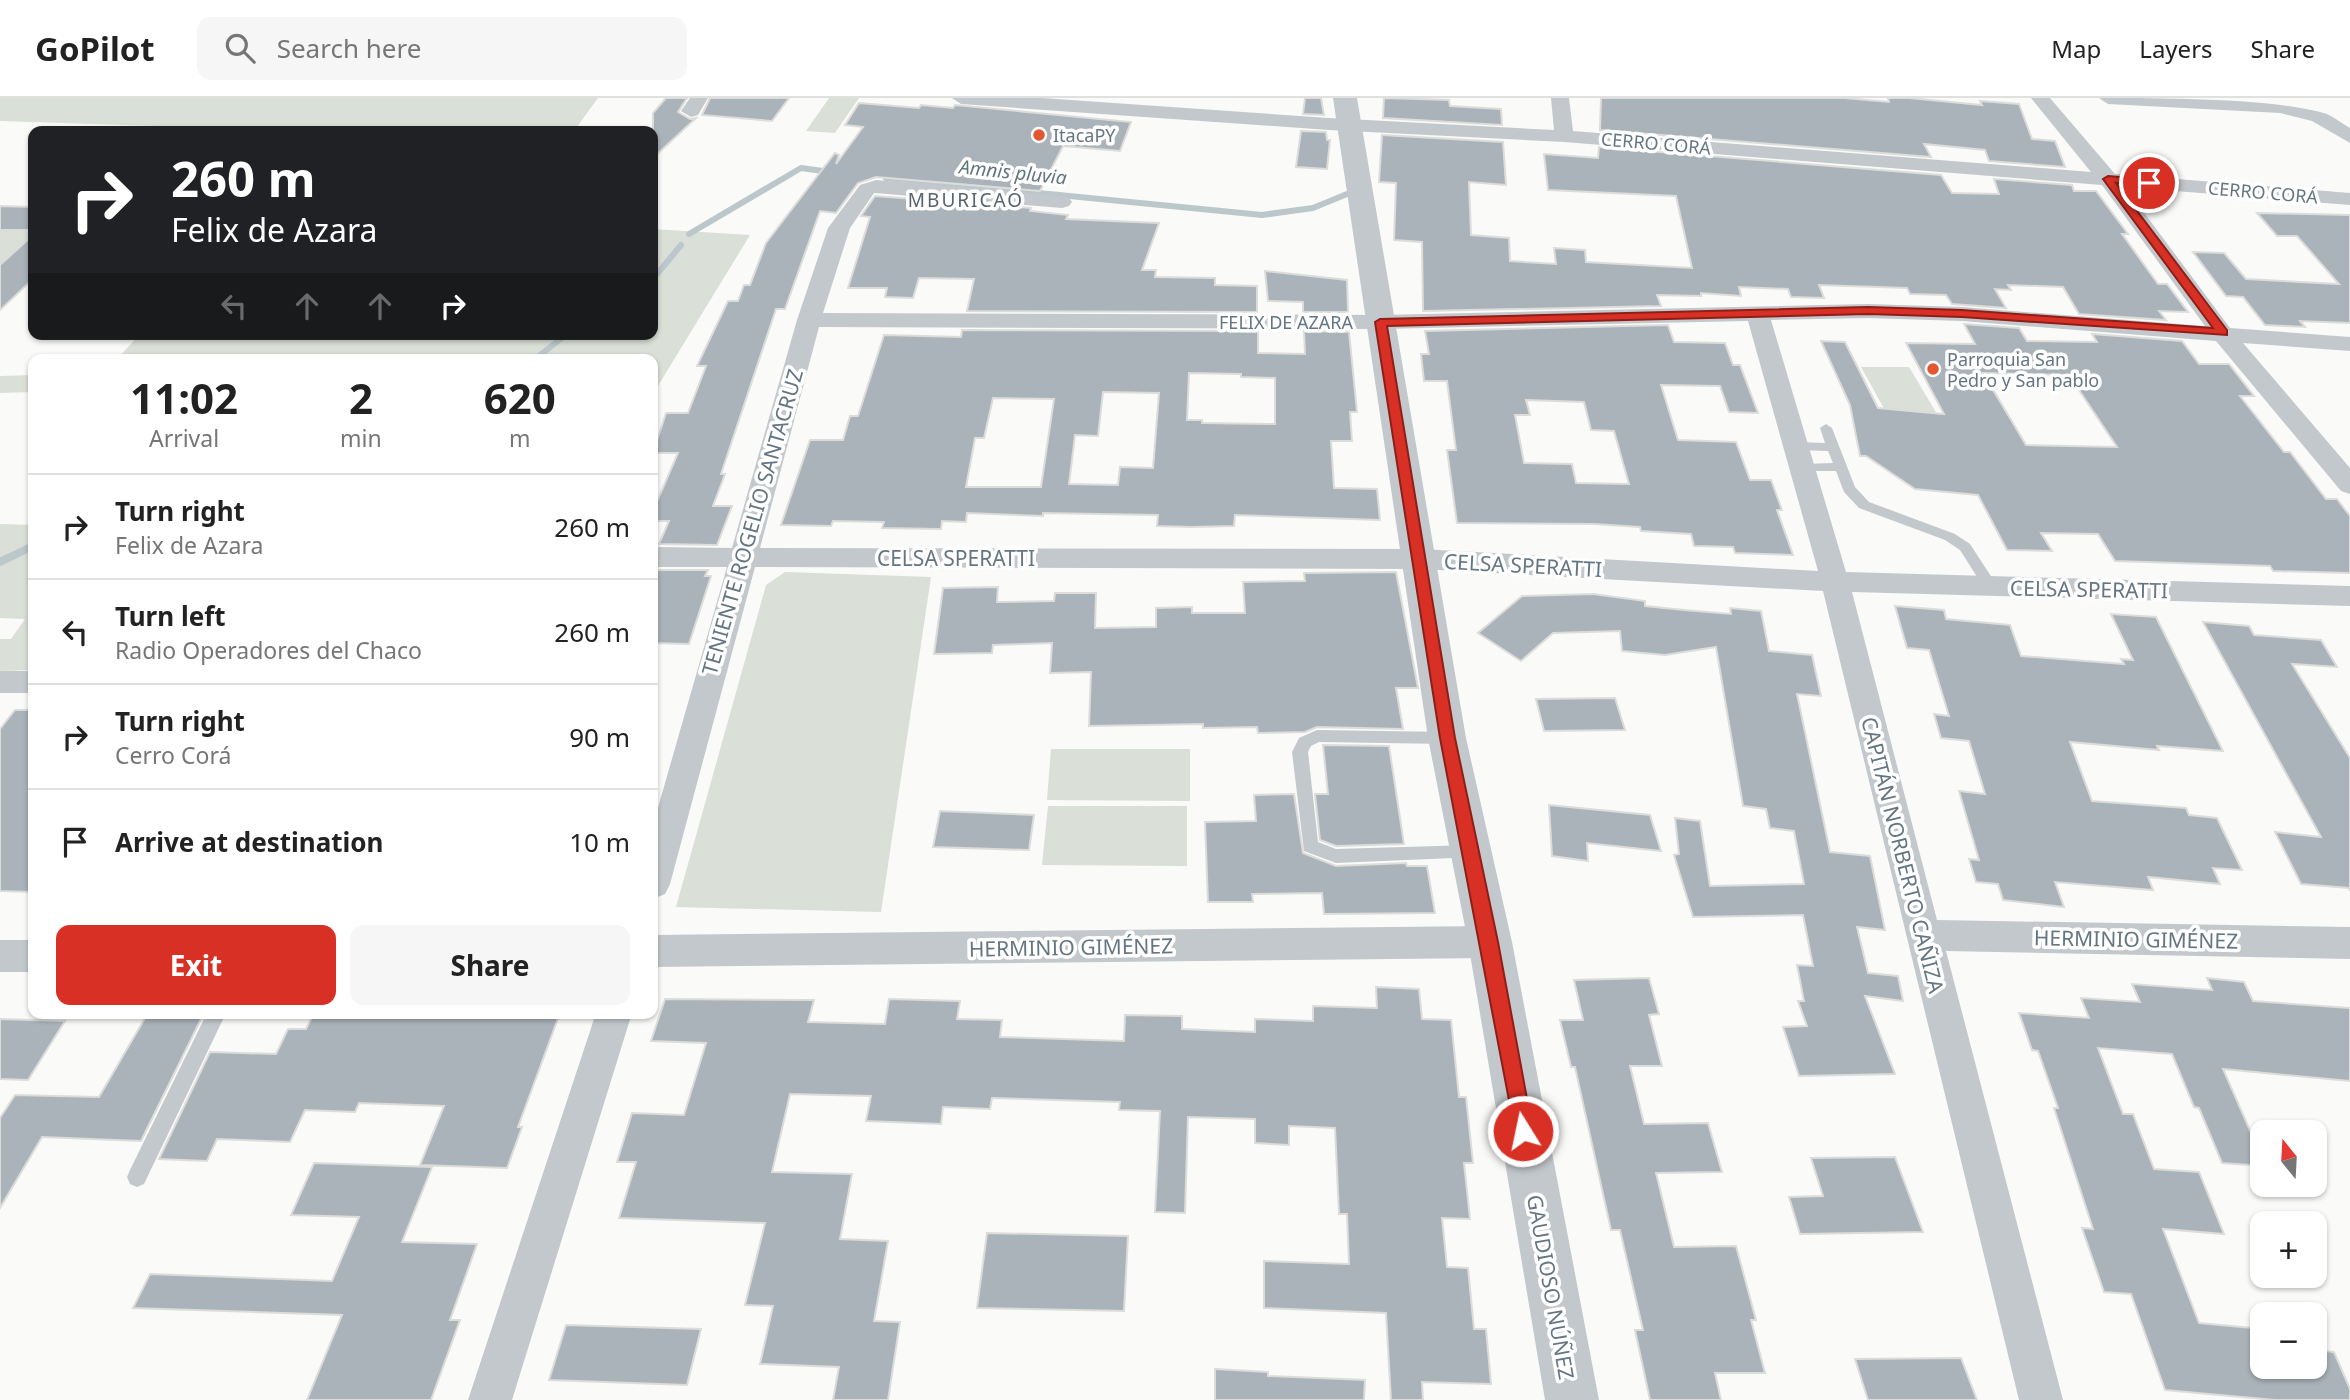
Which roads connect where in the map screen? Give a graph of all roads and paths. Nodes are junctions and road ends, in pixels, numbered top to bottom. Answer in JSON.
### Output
{"nodes":[{"id":1,"x":961,"y":98,"type":"edge"},
{"id":2,"x":1560,"y":98,"type":"edge"},
{"id":3,"x":2040,"y":98,"type":"edge"},
{"id":4,"x":2108,"y":98,"type":"edge"},
{"id":5,"x":1130,"y":104,"type":"edge"},
{"id":6,"x":1347,"y":111,"type":"edge"},
{"id":7,"x":1564,"y":136,"type":"junction"},
{"id":8,"x":2350,"y":137,"type":"edge"},
{"id":9,"x":2108,"y":179,"type":"junction"},
{"id":10,"x":2350,"y":199,"type":"edge"},
{"id":11,"x":1062,"y":202,"type":"dead end"},
{"id":12,"x":1757,"y":312,"type":"junction"},
{"id":13,"x":809,"y":320,"type":"junction"},
{"id":14,"x":1380,"y":322,"type":"junction"},
{"id":15,"x":2222,"y":333,"type":"junction"},
{"id":16,"x":2350,"y":344,"type":"edge"},
{"id":17,"x":1826,"y":428,"type":"dead end"},
{"id":18,"x":1833,"y":447,"type":"junction"},
{"id":19,"x":1800,"y":457,"type":"junction"},
{"id":20,"x":1840,"y":467,"type":"junction"},
{"id":21,"x":2350,"y":485,"type":"edge"},
{"id":22,"x":658,"y":556,"type":"edge"},
{"id":23,"x":742,"y":557,"type":"junction"},
{"id":24,"x":1420,"y":559,"type":"junction"},
{"id":25,"x":1835,"y":582,"type":"junction"},
{"id":26,"x":1991,"y":587,"type":"junction"},
{"id":27,"x":2350,"y":596,"type":"edge"},
{"id":28,"x":0,"y":682,"type":"edge"},
{"id":29,"x":28,"y":682,"type":"edge"},
{"id":30,"x":1447,"y":738,"type":"junction"},
{"id":31,"x":1471,"y":852,"type":"junction"},
{"id":32,"x":658,"y":866,"type":"edge"},
{"id":33,"x":1923,"y":935,"type":"junction"},
{"id":34,"x":1489,"y":942,"type":"junction"},
{"id":35,"x":2350,"y":943,"type":"edge"},
{"id":36,"x":658,"y":951,"type":"edge"},
{"id":37,"x":0,"y":956,"type":"edge"},
{"id":38,"x":28,"y":956,"type":"edge"},
{"id":39,"x":214,"y":1019,"type":"edge"},
{"id":40,"x":612,"y":1019,"type":"edge"},
{"id":41,"x":137,"y":1177,"type":"dead end"},
{"id":42,"x":490,"y":1400,"type":"edge"},
{"id":43,"x":1572,"y":1400,"type":"edge"},
{"id":44,"x":2042,"y":1400,"type":"edge"}],
"edges":[{"from":1,"to":5,"type":"street","name":"CERRO CORÁ"},
{"from":2,"to":7,"type":"street"},
{"from":3,"to":9,"type":"street"},
{"from":4,"to":8,"type":"street"},
{"from":5,"to":6,"type":"street","name":"CERRO CORÁ"},
{"from":6,"to":7,"type":"street","name":"CERRO CORÁ"},
{"from":6,"to":14,"type":"street","name":"GAUDIOSO NÚÑEZ"},
{"from":7,"to":9,"type":"street","name":"CERRO CORÁ"},
{"from":9,"to":10,"type":"street","name":"CERRO CORÁ"},
{"from":9,"to":15,"type":"street"},
{"from":11,"to":13,"type":"street","name":"TENIENTE ROGELIO SANTACRUZ"},
{"from":12,"to":14,"type":"street","name":"FELIX DE AZARA"},
{"from":12,"to":15,"type":"street","name":"FELIX DE AZARA"},
{"from":12,"to":19,"type":"street","name":"CAPITÁN NORBERTO CAÑIZA"},
{"from":13,"to":14,"type":"street","name":"FELIX DE AZARA"},
{"from":13,"to":23,"type":"street","name":"TENIENTE ROGELIO SANTACRUZ"},
{"from":14,"to":24,"type":"street","name":"GAUDIOSO NÚÑEZ"},
{"from":15,"to":16,"type":"street","name":"FELIX DE AZARA"},
{"from":15,"to":21,"type":"street"},
{"from":17,"to":18,"type":"lane"},
{"from":18,"to":19,"type":"lane"},
{"from":18,"to":20,"type":"lane"},
{"from":19,"to":20,"type":"lane"},
{"from":19,"to":25,"type":"street","name":"CAPITÁN NORBERTO CAÑIZA"},
{"from":20,"to":26,"type":"lane"},
{"from":22,"to":23,"type":"street","name":"CELSA SPERATTI"},
{"from":23,"to":24,"type":"street","name":"CELSA SPERATTI"},
{"from":23,"to":32,"type":"street","name":"TENIENTE ROGELIO SANTACRUZ"},
{"from":24,"to":25,"type":"street","name":"CELSA SPERATTI"},
{"from":24,"to":30,"type":"street","name":"GAUDIOSO NÚÑEZ"},
{"from":25,"to":26,"type":"street","name":"CELSA SPERATTI"},
{"from":25,"to":33,"type":"street","name":"CAPITÁN NORBERTO CAÑIZA"},
{"from":26,"to":27,"type":"street","name":"CELSA SPERATTI"},
{"from":28,"to":29,"type":"street"},
{"from":30,"to":31,"type":"street","name":"GAUDIOSO NÚÑEZ"},
{"from":30,"to":31,"type":"lane"},
{"from":31,"to":34,"type":"street","name":"GAUDIOSO NÚÑEZ"},
{"from":33,"to":35,"type":"street","name":"HERMINIO GIMÉNEZ"},
{"from":33,"to":44,"type":"street","name":"CAPITÁN NORBERTO CAÑIZA"},
{"from":34,"to":36,"type":"street","name":"HERMINIO GIMÉNEZ"},
{"from":34,"to":43,"type":"street","name":"GAUDIOSO NÚÑEZ"},
{"from":37,"to":38,"type":"street"},
{"from":39,"to":41,"type":"lane"},
{"from":40,"to":42,"type":"street"}]}
